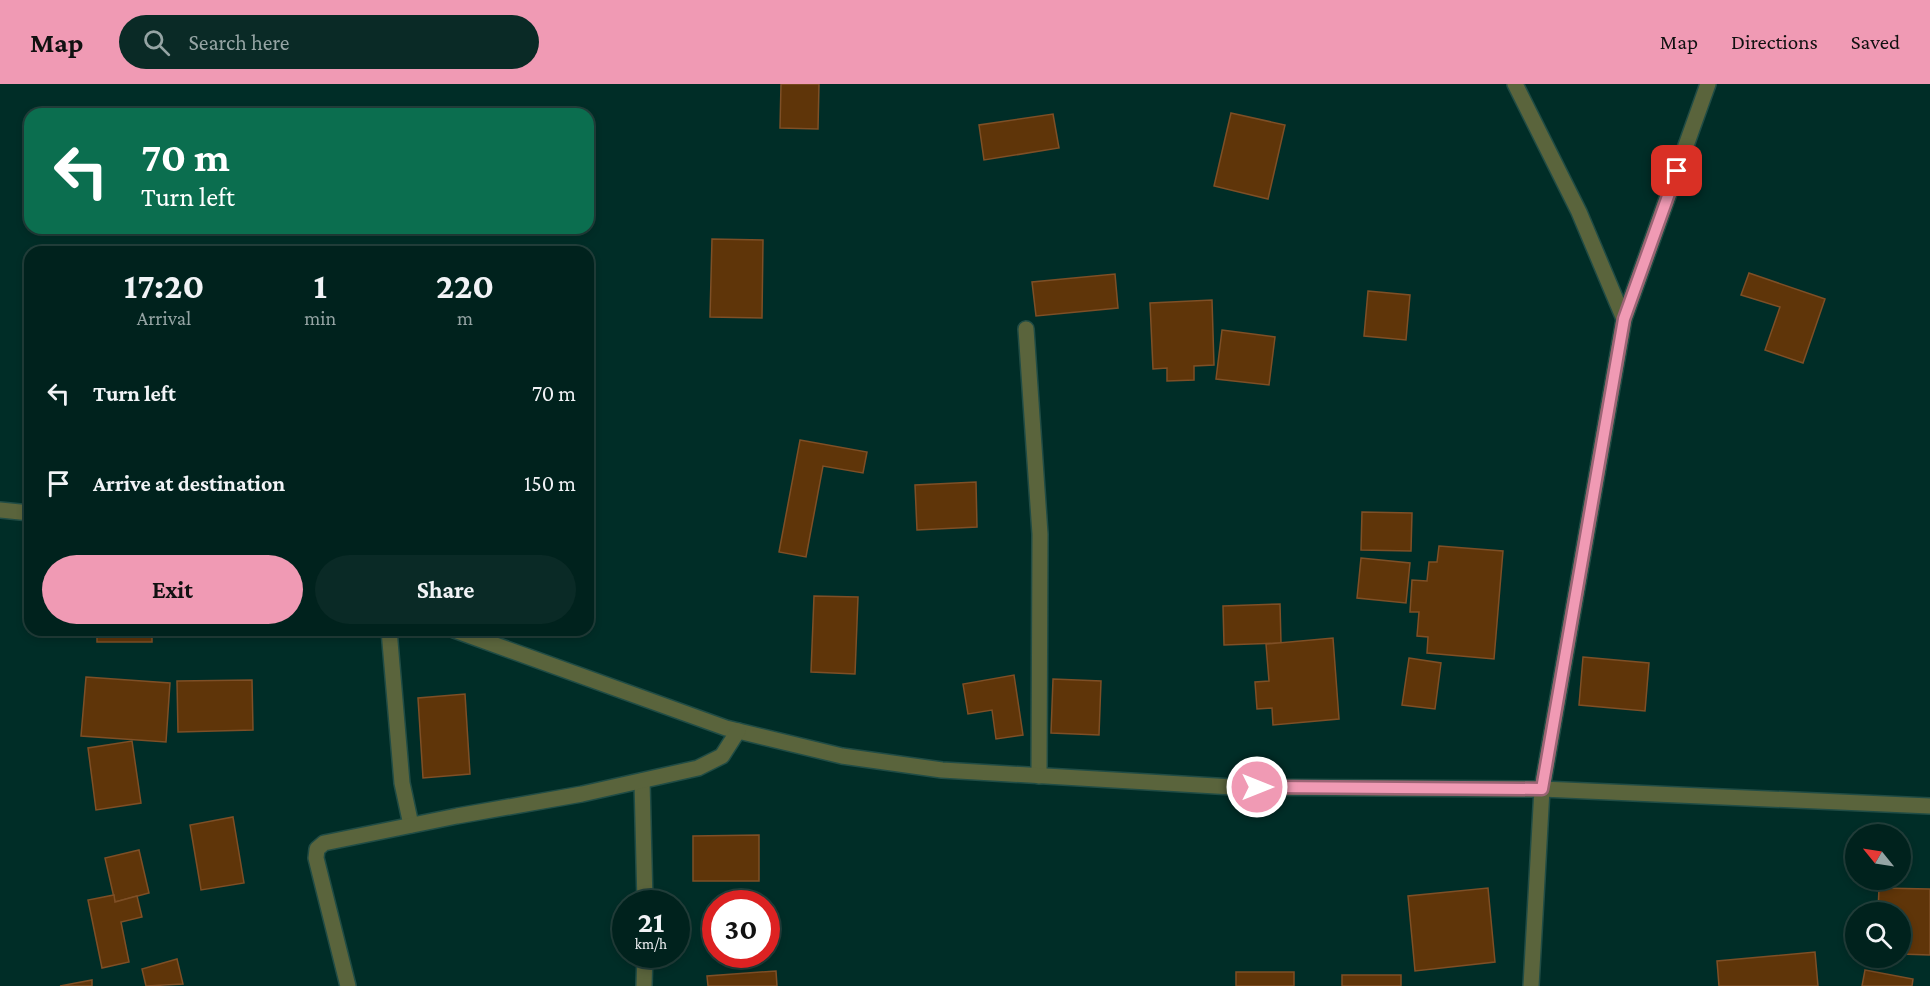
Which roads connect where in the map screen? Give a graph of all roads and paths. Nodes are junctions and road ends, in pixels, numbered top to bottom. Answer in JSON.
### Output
{"nodes":[{"id":1,"x":1515,"y":84,"type":"edge"},
{"id":2,"x":1708,"y":84,"type":"edge"},
{"id":3,"x":1624,"y":319,"type":"junction"},
{"id":4,"x":1026,"y":329,"type":"dead end"},
{"id":5,"x":0,"y":510,"type":"edge"},
{"id":6,"x":24,"y":512,"type":"edge"},
{"id":7,"x":390,"y":636,"type":"edge"},
{"id":8,"x":471,"y":636,"type":"edge"},
{"id":9,"x":738,"y":731,"type":"junction"},
{"id":10,"x":1039,"y":776,"type":"junction"},
{"id":11,"x":642,"y":781,"type":"junction"},
{"id":12,"x":1542,"y":789,"type":"junction"},
{"id":13,"x":1930,"y":806,"type":"edge"},
{"id":14,"x":411,"y":825,"type":"junction"},
{"id":15,"x":645,"y":890,"type":"edge"},
{"id":16,"x":645,"y":968,"type":"edge"},
{"id":17,"x":348,"y":986,"type":"edge"},
{"id":18,"x":644,"y":986,"type":"edge"},
{"id":19,"x":1531,"y":986,"type":"edge"}],
"edges":[{"from":1,"to":3,"type":"street"},
{"from":2,"to":3,"type":"street"},
{"from":3,"to":12,"type":"street"},
{"from":4,"to":10,"type":"street"},
{"from":5,"to":6,"type":"street"},
{"from":7,"to":14,"type":"street"},
{"from":8,"to":9,"type":"street"},
{"from":9,"to":10,"type":"street"},
{"from":9,"to":11,"type":"street"},
{"from":10,"to":12,"type":"street"},
{"from":11,"to":14,"type":"street"},
{"from":11,"to":15,"type":"street"},
{"from":12,"to":13,"type":"street"},
{"from":12,"to":19,"type":"street"},
{"from":14,"to":17,"type":"street"},
{"from":16,"to":18,"type":"street"}]}
